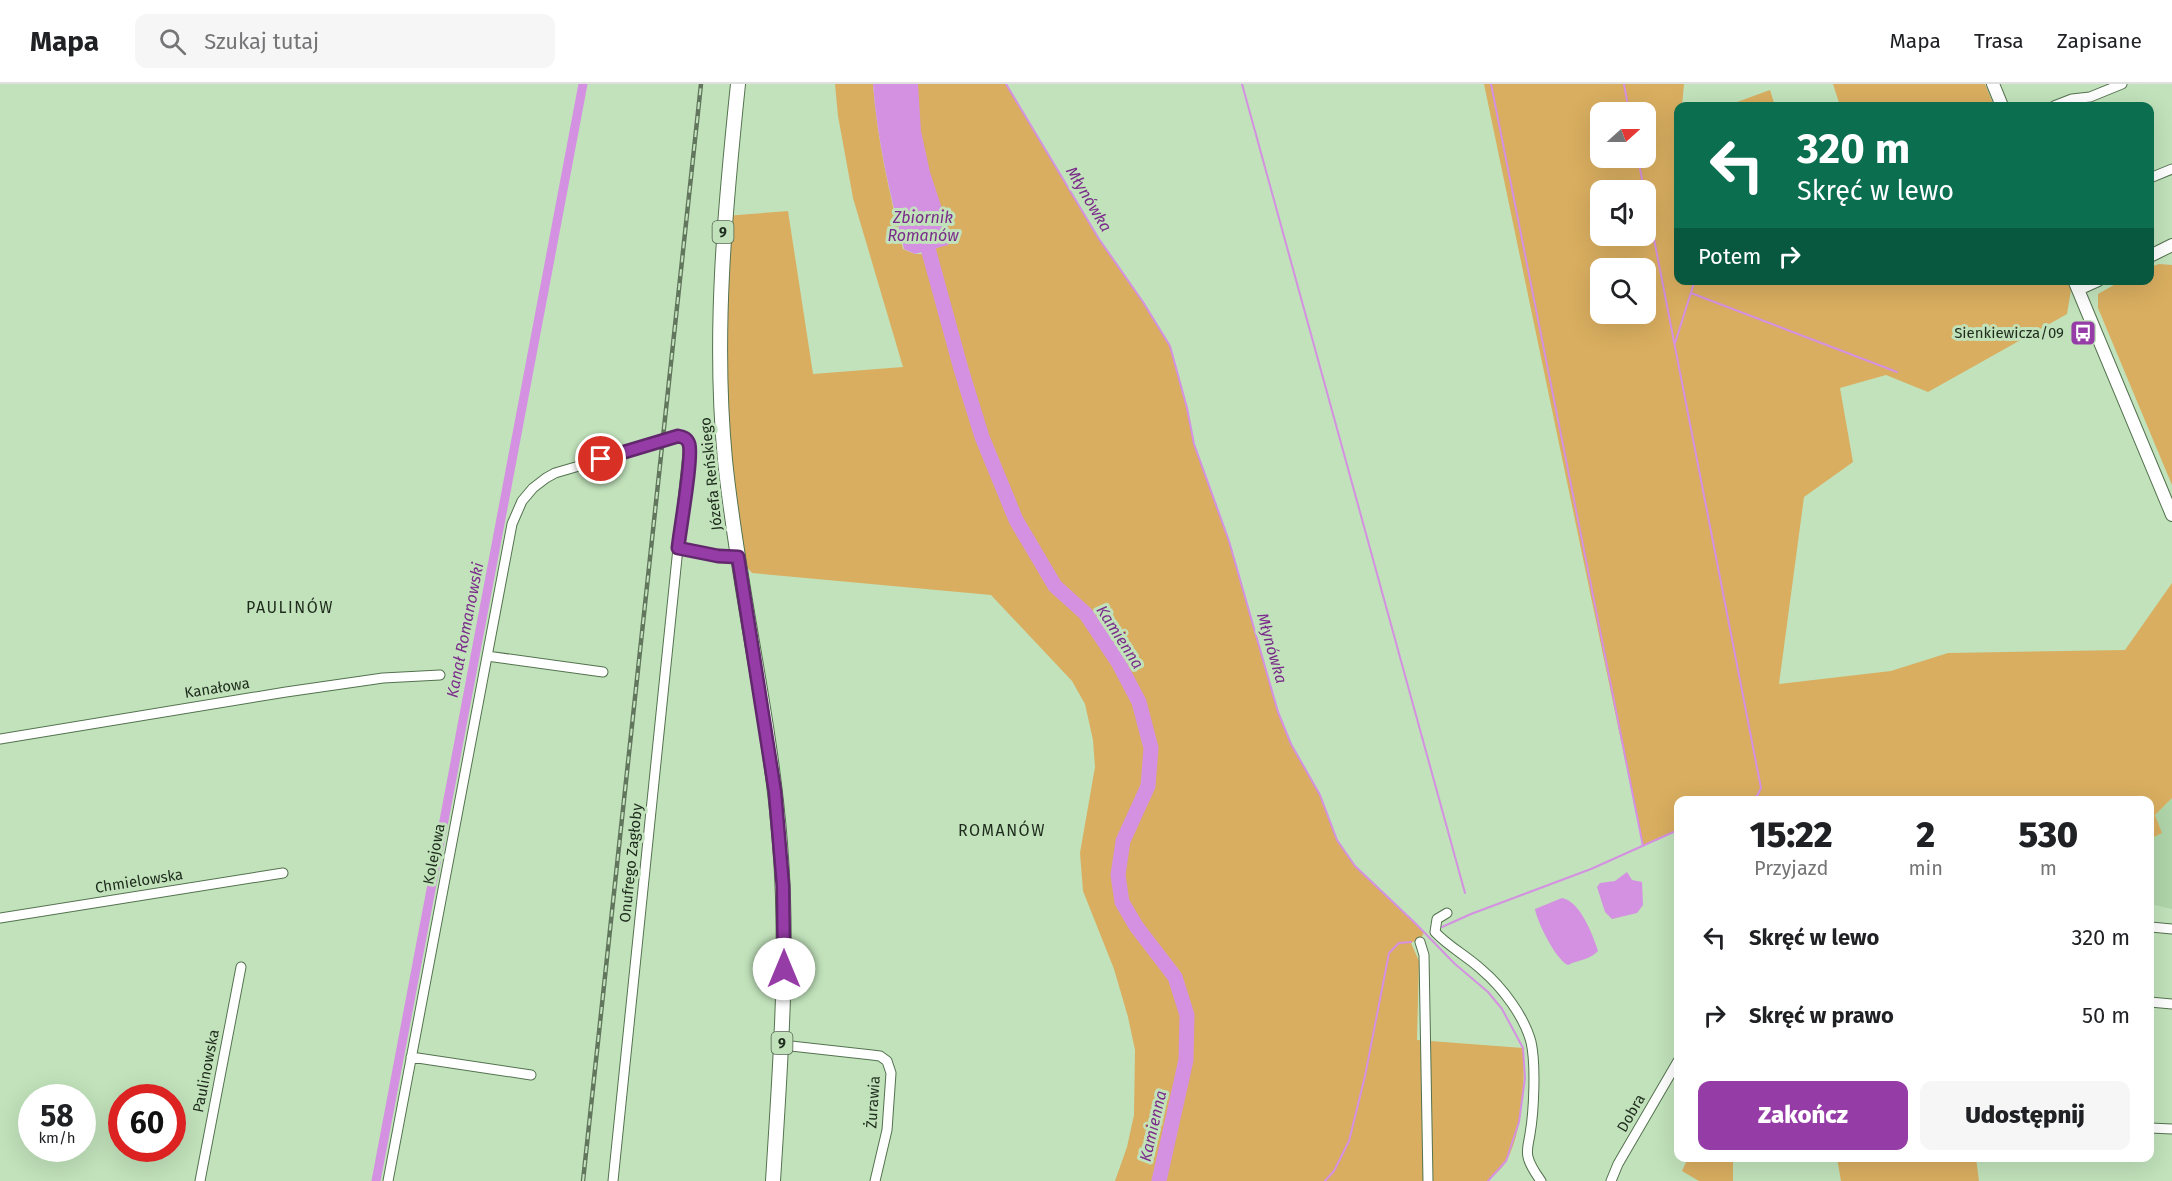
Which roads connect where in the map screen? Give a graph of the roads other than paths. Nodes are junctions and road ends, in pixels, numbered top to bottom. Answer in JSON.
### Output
{"nodes":[{"id":1,"x":738,"y":84,"type":"edge"},
{"id":2,"x":1993,"y":84,"type":"edge"},
{"id":3,"x":2122,"y":84,"type":"edge"},
{"id":4,"x":2000,"y":102,"type":"edge"},
{"id":5,"x":2064,"y":102,"type":"edge"},
{"id":6,"x":2172,"y":169,"type":"edge"},
{"id":7,"x":2154,"y":176,"type":"edge"},
{"id":8,"x":2172,"y":245,"type":"edge"},
{"id":9,"x":2154,"y":254,"type":"edge"},
{"id":10,"x":2076,"y":285,"type":"edge"},
{"id":11,"x":685,"y":438,"type":"joint"},
{"id":12,"x":2172,"y":515,"type":"edge"},
{"id":13,"x":678,"y":548,"type":"junction"},
{"id":14,"x":738,"y":557,"type":"junction"},
{"id":15,"x":487,"y":656,"type":"junction"},
{"id":16,"x":603,"y":672,"type":"dead end"},
{"id":17,"x":440,"y":675,"type":"dead end"},
{"id":18,"x":0,"y":739,"type":"edge"},
{"id":19,"x":283,"y":873,"type":"dead end"},
{"id":20,"x":1447,"y":913,"type":"dead end"},
{"id":21,"x":0,"y":918,"type":"edge"},
{"id":22,"x":2154,"y":927,"type":"edge"},
{"id":23,"x":2172,"y":929,"type":"edge"},
{"id":24,"x":1420,"y":942,"type":"dead end"},
{"id":25,"x":241,"y":967,"type":"dead end"},
{"id":26,"x":2154,"y":1002,"type":"edge"},
{"id":27,"x":2172,"y":1004,"type":"edge"},
{"id":28,"x":782,"y":1045,"type":"junction"},
{"id":29,"x":411,"y":1057,"type":"junction"},
{"id":30,"x":1674,"y":1068,"type":"edge"},
{"id":31,"x":531,"y":1075,"type":"dead end"},
{"id":32,"x":2154,"y":1128,"type":"edge"},
{"id":33,"x":2172,"y":1129,"type":"edge"},
{"id":34,"x":200,"y":1181,"type":"edge"},
{"id":35,"x":388,"y":1181,"type":"edge"},
{"id":36,"x":613,"y":1181,"type":"edge"},
{"id":37,"x":773,"y":1181,"type":"edge"},
{"id":38,"x":875,"y":1181,"type":"edge"},
{"id":39,"x":1428,"y":1181,"type":"edge"},
{"id":40,"x":1541,"y":1181,"type":"edge"},
{"id":41,"x":1611,"y":1181,"type":"edge"}],
"edges":[{"from":1,"to":14,"type":"main road","name":"Józefa Reńskiego","number":"9"},
{"from":2,"to":4,"type":"main road"},
{"from":3,"to":5,"type":"street"},
{"from":6,"to":7,"type":"street"},
{"from":8,"to":9,"type":"main road"},
{"from":10,"to":12,"type":"main road"},
{"from":11,"to":13,"type":"street","name":"Onufrego Zagłoby"},
{"from":11,"to":15,"type":"street","name":"Kolejowa"},
{"from":13,"to":14,"type":"street"},
{"from":13,"to":36,"type":"street","name":"Onufrego Zagłoby"},
{"from":14,"to":28,"type":"main road","name":"Józefa Reńskiego","number":"9"},
{"from":15,"to":16,"type":"street"},
{"from":15,"to":29,"type":"street","name":"Kolejowa"},
{"from":17,"to":18,"type":"street","name":"Kanałowa"},
{"from":19,"to":21,"type":"street","name":"Chmielowska"},
{"from":20,"to":40,"type":"street"},
{"from":22,"to":23,"type":"street"},
{"from":24,"to":39,"type":"street"},
{"from":25,"to":34,"type":"street","name":"Paulinowska"},
{"from":26,"to":27,"type":"street"},
{"from":28,"to":37,"type":"main road","name":"Józefa Reńskiego","number":"9"},
{"from":28,"to":38,"type":"street","name":"Żurawia"},
{"from":29,"to":31,"type":"street"},
{"from":29,"to":35,"type":"street","name":"Kolejowa"},
{"from":30,"to":41,"type":"street","name":"Dobra"},
{"from":32,"to":33,"type":"street"}]}
